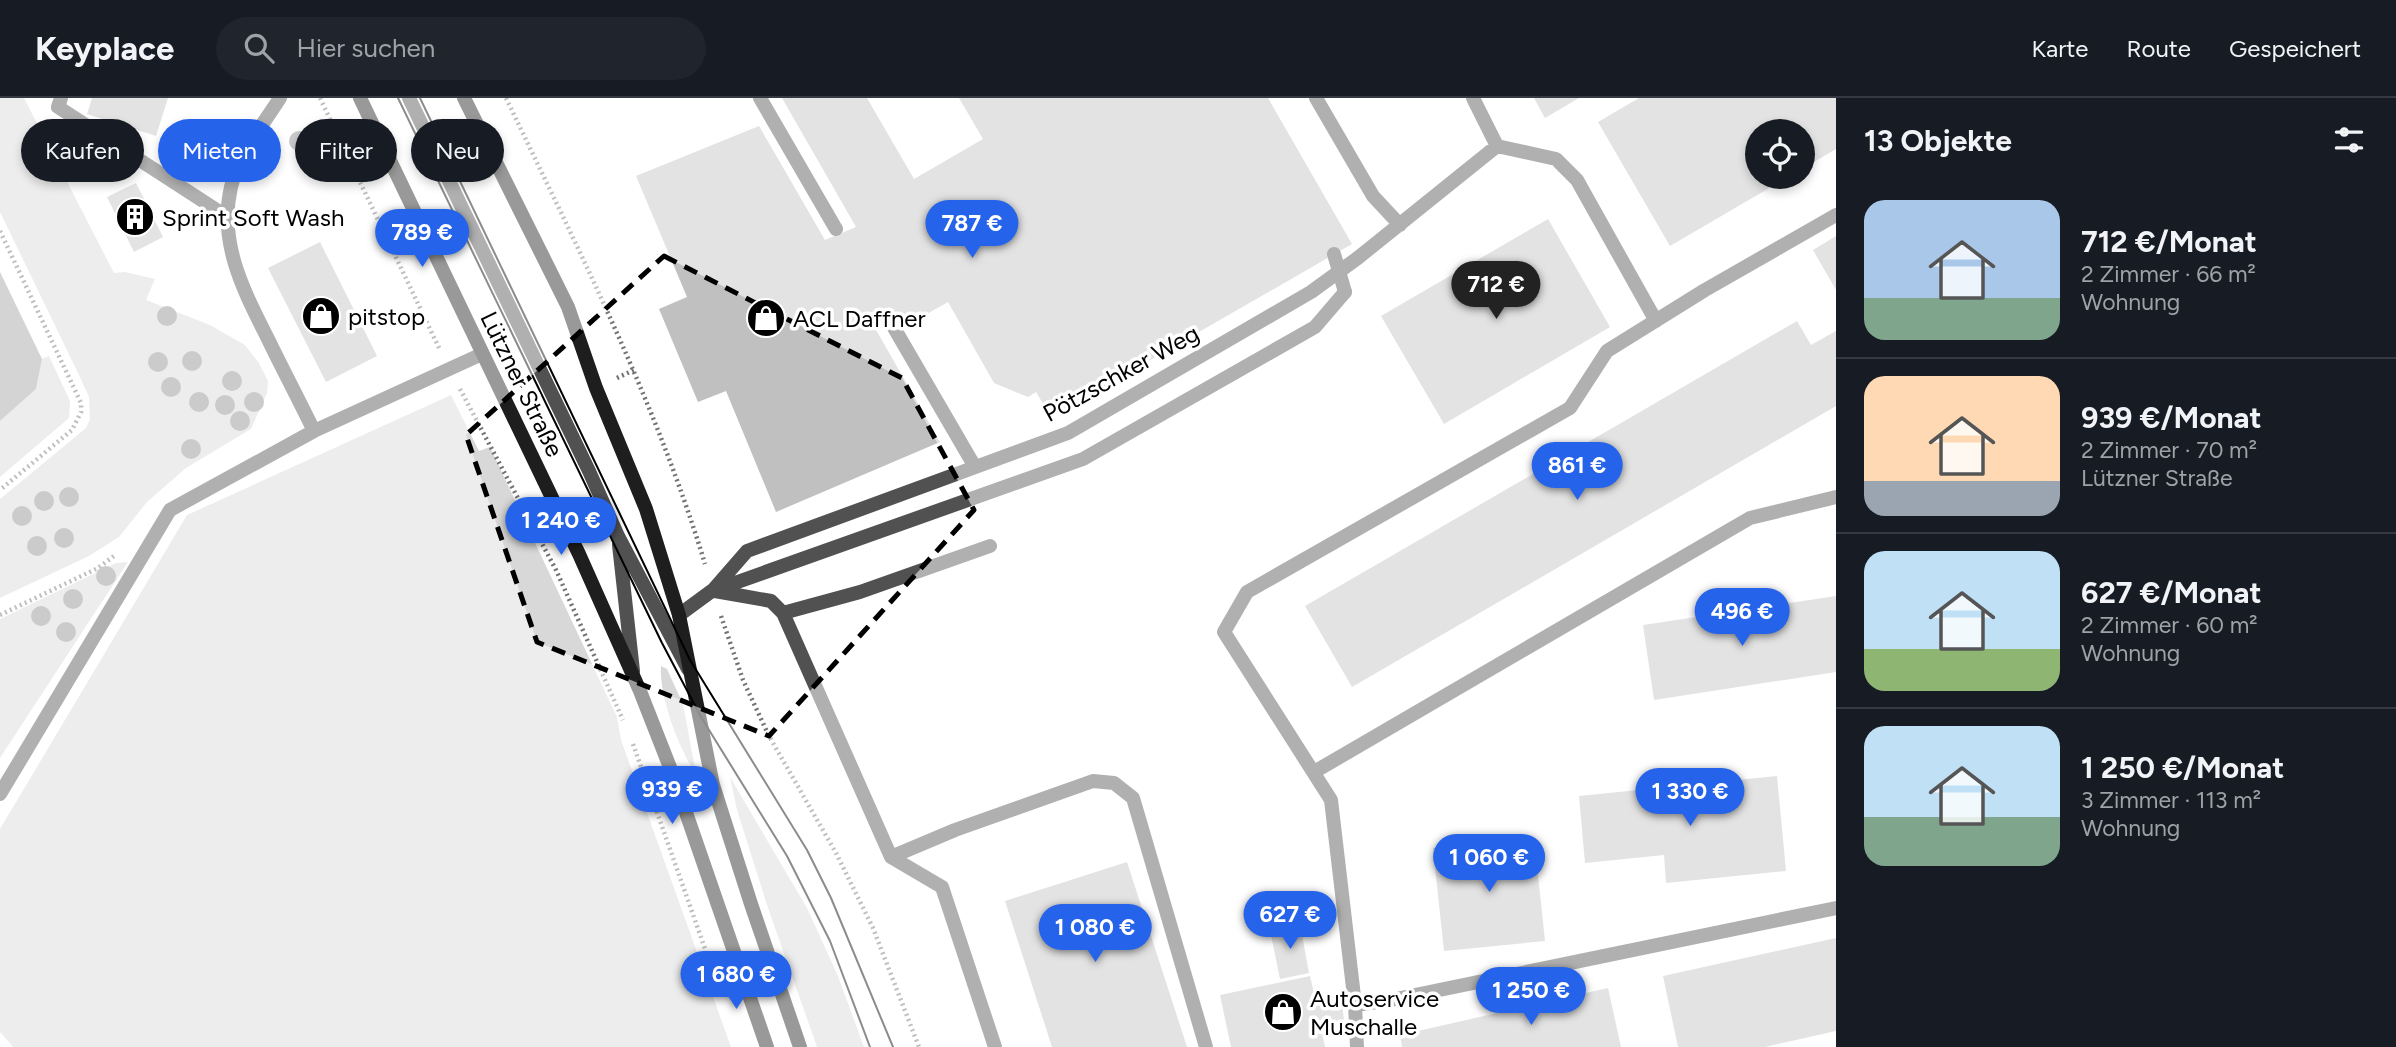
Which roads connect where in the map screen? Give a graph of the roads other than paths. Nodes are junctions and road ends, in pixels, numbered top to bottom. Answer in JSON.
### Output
{"nodes":[{"id":1,"x":61,"y":98,"type":"edge"},
{"id":2,"x":280,"y":98,"type":"edge"},
{"id":3,"x":360,"y":98,"type":"edge"},
{"id":4,"x":409,"y":98,"type":"edge"},
{"id":5,"x":464,"y":98,"type":"edge"},
{"id":6,"x":760,"y":98,"type":"edge"},
{"id":7,"x":1316,"y":98,"type":"edge"},
{"id":8,"x":1473,"y":98,"type":"edge"},
{"id":9,"x":1497,"y":146,"type":"junction"},
{"id":10,"x":1836,"y":215,"type":"edge"},
{"id":11,"x":226,"y":216,"type":"junction"},
{"id":12,"x":1400,"y":225,"type":"junction"},
{"id":13,"x":836,"y":229,"type":"dead end"},
{"id":14,"x":1334,"y":254,"type":"dead end"},
{"id":15,"x":1656,"y":321,"type":"junction"},
{"id":16,"x":893,"y":326,"type":"dead end"},
{"id":17,"x":482,"y":354,"type":"junction"},
{"id":18,"x":314,"y":430,"type":"junction"},
{"id":19,"x":975,"y":467,"type":"junction"},
{"id":20,"x":1836,"y":497,"type":"edge"},
{"id":21,"x":618,"y":536,"type":"junction"},
{"id":22,"x":990,"y":546,"type":"dead end"},
{"id":23,"x":713,"y":590,"type":"junction"},
{"id":24,"x":783,"y":613,"type":"junction"},
{"id":25,"x":679,"y":615,"type":"junction"},
{"id":26,"x":634,"y":677,"type":"junction"},
{"id":27,"x":693,"y":680,"type":"junction"},
{"id":28,"x":1314,"y":772,"type":"junction"},
{"id":29,"x":0,"y":794,"type":"edge"},
{"id":30,"x":891,"y":857,"type":"junction"},
{"id":31,"x":1836,"y":908,"type":"edge"},
{"id":32,"x":1355,"y":1005,"type":"junction"},
{"id":33,"x":767,"y":1047,"type":"edge"},
{"id":34,"x":800,"y":1047,"type":"edge"},
{"id":35,"x":995,"y":1047,"type":"edge"},
{"id":36,"x":1206,"y":1047,"type":"edge"},
{"id":37,"x":1357,"y":1047,"type":"edge"}],
"edges":[{"from":1,"to":11,"type":"lane"},
{"from":2,"to":11,"type":"lane"},
{"from":3,"to":17,"type":"main road","name":"Lützner Straße"},
{"from":4,"to":21,"type":"lane"},
{"from":5,"to":25,"type":"main road"},
{"from":6,"to":13,"type":"lane"},
{"from":7,"to":12,"type":"lane"},
{"from":8,"to":9,"type":"lane"},
{"from":9,"to":12,"type":"lane","name":"Pötzschker Weg"},
{"from":9,"to":15,"type":"lane"},
{"from":10,"to":15,"type":"lane"},
{"from":11,"to":18,"type":"lane"},
{"from":12,"to":19,"type":"lane","name":"Pötzschker Weg"},
{"from":14,"to":23,"type":"lane","bridge":true},
{"from":15,"to":28,"type":"lane"},
{"from":16,"to":19,"type":"lane"},
{"from":17,"to":18,"type":"lane"},
{"from":17,"to":26,"type":"main road","name":"Lützner Straße"},
{"from":18,"to":29,"type":"lane"},
{"from":19,"to":23,"type":"lane","name":"Pötzschker Weg"},
{"from":20,"to":28,"type":"lane"},
{"from":21,"to":26,"type":"lane"},
{"from":21,"to":27,"type":"lane"},
{"from":22,"to":24,"type":"lane"},
{"from":23,"to":24,"type":"lane"},
{"from":23,"to":25,"type":"lane","name":"Pötzschker Weg"},
{"from":24,"to":30,"type":"lane"},
{"from":25,"to":27,"type":"main road"},
{"from":26,"to":33,"type":"main road","name":"Lützner Straße"},
{"from":27,"to":34,"type":"main road"},
{"from":28,"to":32,"type":"lane"},
{"from":30,"to":35,"type":"lane"},
{"from":30,"to":36,"type":"lane"},
{"from":31,"to":32,"type":"lane"},
{"from":32,"to":37,"type":"lane"}]}
